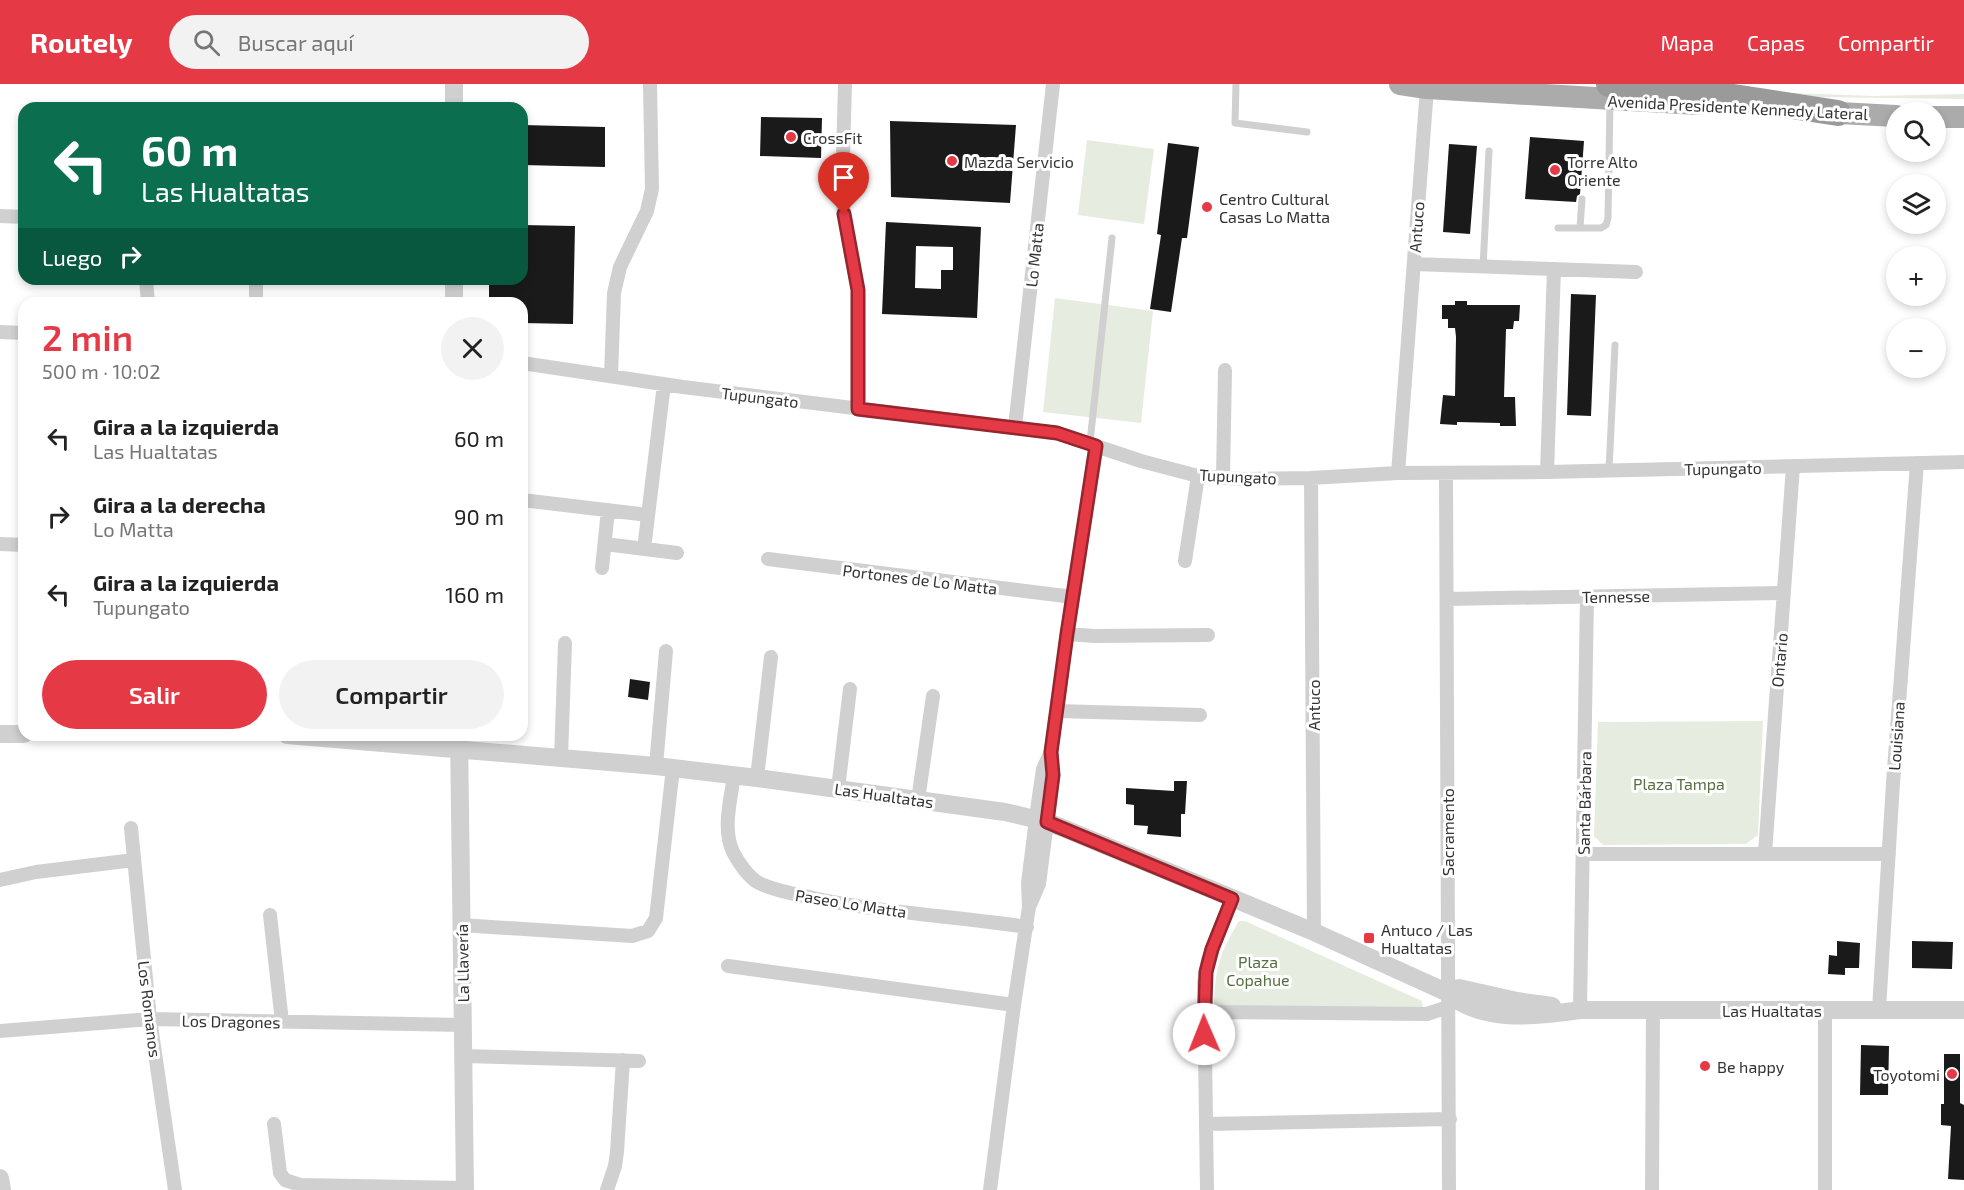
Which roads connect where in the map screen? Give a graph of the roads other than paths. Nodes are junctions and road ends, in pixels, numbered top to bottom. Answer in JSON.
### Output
{"nodes":[{"id":1,"x":454,"y":84,"type":"edge"},
{"id":2,"x":650,"y":84,"type":"edge"},
{"id":3,"x":845,"y":84,"type":"edge"},
{"id":4,"x":1053,"y":84,"type":"edge"},
{"id":5,"x":1236,"y":84,"type":"edge"},
{"id":6,"x":1400,"y":84,"type":"edge"},
{"id":7,"x":1427,"y":88,"type":"junction"},
{"id":8,"x":1609,"y":92,"type":"edge"},
{"id":9,"x":454,"y":102,"type":"edge"},
{"id":10,"x":1838,"y":113,"type":"joint"},
{"id":11,"x":1886,"y":115,"type":"edge"},
{"id":12,"x":1946,"y":117,"type":"edge"},
{"id":13,"x":1964,"y":117,"type":"edge"},
{"id":14,"x":1307,"y":132,"type":"dead end"},
{"id":15,"x":1489,"y":151,"type":"dead end"},
{"id":16,"x":1582,"y":199,"type":"dead end"},
{"id":17,"x":0,"y":216,"type":"edge"},
{"id":18,"x":18,"y":217,"type":"edge"},
{"id":19,"x":1558,"y":228,"type":"dead end"},
{"id":20,"x":1580,"y":228,"type":"junction"},
{"id":21,"x":1112,"y":238,"type":"dead end"},
{"id":22,"x":1414,"y":264,"type":"junction"},
{"id":23,"x":1483,"y":267,"type":"junction"},
{"id":24,"x":1554,"y":268,"type":"junction"},
{"id":25,"x":1636,"y":272,"type":"dead end"},
{"id":26,"x":0,"y":332,"type":"edge"},
{"id":27,"x":18,"y":333,"type":"edge"},
{"id":28,"x":1615,"y":345,"type":"dead end"},
{"id":29,"x":528,"y":364,"type":"edge"},
{"id":30,"x":1225,"y":370,"type":"dead end"},
{"id":31,"x":612,"y":376,"type":"junction"},
{"id":32,"x":664,"y":384,"type":"junction"},
{"id":33,"x":858,"y":409,"type":"junction"},
{"id":34,"x":1015,"y":427,"type":"junction"},
{"id":35,"x":1093,"y":444,"type":"junction"},
{"id":36,"x":1964,"y":462,"type":"edge"},
{"id":37,"x":1917,"y":463,"type":"junction"},
{"id":38,"x":1793,"y":466,"type":"junction"},
{"id":39,"x":1609,"y":470,"type":"junction"},
{"id":40,"x":1547,"y":472,"type":"junction"},
{"id":41,"x":1398,"y":473,"type":"junction"},
{"id":42,"x":1446,"y":473,"type":"junction"},
{"id":43,"x":1198,"y":476,"type":"junction"},
{"id":44,"x":1223,"y":477,"type":"junction"},
{"id":45,"x":1311,"y":478,"type":"junction"},
{"id":46,"x":528,"y":502,"type":"edge"},
{"id":47,"x":608,"y":510,"type":"junction"},
{"id":48,"x":648,"y":515,"type":"junction"},
{"id":49,"x":0,"y":544,"type":"edge"},
{"id":50,"x":605,"y":544,"type":"junction"},
{"id":51,"x":18,"y":545,"type":"edge"},
{"id":52,"x":645,"y":549,"type":"junction"},
{"id":53,"x":676,"y":553,"type":"dead end"},
{"id":54,"x":768,"y":559,"type":"dead end"},
{"id":55,"x":1185,"y":561,"type":"dead end"},
{"id":56,"x":602,"y":568,"type":"dead end"},
{"id":57,"x":1784,"y":593,"type":"junction"},
{"id":58,"x":1073,"y":597,"type":"junction"},
{"id":59,"x":1587,"y":597,"type":"junction"},
{"id":60,"x":1447,"y":599,"type":"junction"},
{"id":61,"x":1067,"y":634,"type":"junction"},
{"id":62,"x":1208,"y":635,"type":"dead end"},
{"id":63,"x":565,"y":643,"type":"dead end"},
{"id":64,"x":666,"y":651,"type":"dead end"},
{"id":65,"x":771,"y":657,"type":"dead end"},
{"id":66,"x":850,"y":689,"type":"dead end"},
{"id":67,"x":933,"y":696,"type":"dead end"},
{"id":68,"x":1057,"y":711,"type":"junction"},
{"id":69,"x":1200,"y":715,"type":"dead end"},
{"id":70,"x":0,"y":734,"type":"edge"},
{"id":71,"x":18,"y":734,"type":"edge"},
{"id":72,"x":434,"y":741,"type":"edge"},
{"id":73,"x":459,"y":742,"type":"edge"},
{"id":74,"x":561,"y":758,"type":"junction"},
{"id":75,"x":664,"y":767,"type":"junction"},
{"id":76,"x":734,"y":775,"type":"junction"},
{"id":77,"x":757,"y":778,"type":"junction"},
{"id":78,"x":837,"y":789,"type":"junction"},
{"id":79,"x":918,"y":800,"type":"junction"},
{"id":80,"x":1042,"y":820,"type":"junction"},
{"id":81,"x":130,"y":828,"type":"dead end"},
{"id":82,"x":1765,"y":853,"type":"junction"},
{"id":83,"x":1583,"y":854,"type":"junction"},
{"id":84,"x":1889,"y":854,"type":"junction"},
{"id":85,"x":134,"y":860,"type":"junction"},
{"id":86,"x":0,"y":880,"type":"edge"},
{"id":87,"x":1232,"y":899,"type":"junction"},
{"id":88,"x":270,"y":915,"type":"dead end"},
{"id":89,"x":461,"y":925,"type":"junction"},
{"id":90,"x":1027,"y":927,"type":"junction"},
{"id":91,"x":1314,"y":932,"type":"junction"},
{"id":92,"x":728,"y":966,"type":"dead end"},
{"id":93,"x":1447,"y":999,"type":"junction"},
{"id":94,"x":1014,"y":1005,"type":"junction"},
{"id":95,"x":1879,"y":1009,"type":"junction"},
{"id":96,"x":1580,"y":1010,"type":"junction"},
{"id":97,"x":1653,"y":1010,"type":"junction"},
{"id":98,"x":1826,"y":1010,"type":"junction"},
{"id":99,"x":1964,"y":1010,"type":"edge"},
{"id":100,"x":1204,"y":1012,"type":"junction"},
{"id":101,"x":150,"y":1019,"type":"junction"},
{"id":102,"x":282,"y":1022,"type":"junction"},
{"id":103,"x":462,"y":1025,"type":"junction"},
{"id":104,"x":0,"y":1031,"type":"edge"},
{"id":105,"x":463,"y":1056,"type":"junction"},
{"id":106,"x":623,"y":1060,"type":"junction"},
{"id":107,"x":639,"y":1061,"type":"dead end"},
{"id":108,"x":1449,"y":1119,"type":"junction"},
{"id":109,"x":274,"y":1124,"type":"dead end"},
{"id":110,"x":1206,"y":1124,"type":"junction"},
{"id":111,"x":0,"y":1178,"type":"edge"},
{"id":112,"x":465,"y":1189,"type":"edge"},
{"id":113,"x":2,"y":1190,"type":"edge"},
{"id":114,"x":175,"y":1190,"type":"edge"},
{"id":115,"x":608,"y":1190,"type":"edge"},
{"id":116,"x":990,"y":1190,"type":"edge"},
{"id":117,"x":1207,"y":1190,"type":"edge"},
{"id":118,"x":1449,"y":1190,"type":"edge"},
{"id":119,"x":1652,"y":1190,"type":"edge"},
{"id":120,"x":1825,"y":1190,"type":"edge"}],
"edges":[{"from":1,"to":9,"type":"street"},
{"from":2,"to":31,"type":"street"},
{"from":3,"to":33,"type":"street"},
{"from":4,"to":34,"type":"street","name":"Lo Matta"},
{"from":5,"to":14,"type":"lane"},
{"from":6,"to":7,"type":"main road","name":"Avenida Presidente Kennedy Lateral"},
{"from":7,"to":8,"type":"main road","name":"Avenida Presidente Kennedy Lateral"},
{"from":7,"to":22,"type":"street","name":"Antuco"},
{"from":8,"to":10,"type":"highway"},
{"from":8,"to":20,"type":"lane"},
{"from":10,"to":11,"type":"main road","name":"Avenida Presidente Kennedy Lateral"},
{"from":12,"to":13,"type":"main road"},
{"from":15,"to":23,"type":"lane"},
{"from":16,"to":20,"type":"lane"},
{"from":17,"to":18,"type":"street"},
{"from":19,"to":20,"type":"lane"},
{"from":21,"to":35,"type":"lane"},
{"from":22,"to":23,"type":"street"},
{"from":22,"to":41,"type":"street","name":"Antuco"},
{"from":23,"to":24,"type":"street"},
{"from":24,"to":25,"type":"street"},
{"from":24,"to":40,"type":"street"},
{"from":26,"to":27,"type":"street"},
{"from":28,"to":39,"type":"lane"},
{"from":29,"to":31,"type":"street","name":"Tupungato"},
{"from":30,"to":44,"type":"street"},
{"from":31,"to":32,"type":"street","name":"Tupungato"},
{"from":32,"to":33,"type":"street","name":"Tupungato"},
{"from":32,"to":48,"type":"street"},
{"from":33,"to":34,"type":"street","name":"Tupungato"},
{"from":34,"to":35,"type":"street","name":"Tupungato"},
{"from":35,"to":43,"type":"street","name":"Tupungato"},
{"from":35,"to":58,"type":"street"},
{"from":36,"to":37,"type":"street","name":"Tupungato"},
{"from":37,"to":38,"type":"street","name":"Tupungato"},
{"from":37,"to":84,"type":"street","name":"Louisiana"},
{"from":38,"to":39,"type":"street","name":"Tupungato"},
{"from":38,"to":57,"type":"street","name":"Ontario"},
{"from":39,"to":40,"type":"street","name":"Tupungato"},
{"from":40,"to":42,"type":"street","name":"Tupungato"},
{"from":41,"to":42,"type":"street","name":"Tupungato"},
{"from":41,"to":45,"type":"street","name":"Tupungato"},
{"from":42,"to":60,"type":"street","name":"Sacramento"},
{"from":43,"to":44,"type":"street","name":"Tupungato"},
{"from":43,"to":55,"type":"street"},
{"from":44,"to":45,"type":"street","name":"Tupungato"},
{"from":45,"to":91,"type":"street","name":"Antuco"},
{"from":46,"to":47,"type":"street"},
{"from":47,"to":48,"type":"street"},
{"from":47,"to":50,"type":"street"},
{"from":48,"to":52,"type":"street"},
{"from":49,"to":51,"type":"street"},
{"from":50,"to":52,"type":"street"},
{"from":50,"to":56,"type":"street"},
{"from":52,"to":53,"type":"street"},
{"from":54,"to":58,"type":"street","name":"Portones de Lo Matta"},
{"from":57,"to":59,"type":"street","name":"Tennesse"},
{"from":57,"to":82,"type":"street","name":"Ontario"},
{"from":58,"to":61,"type":"street"},
{"from":59,"to":60,"type":"street","name":"Tennesse"},
{"from":59,"to":83,"type":"street","name":"Santa Bárbara"},
{"from":60,"to":93,"type":"street","name":"Sacramento"},
{"from":61,"to":62,"type":"street"},
{"from":61,"to":68,"type":"street"},
{"from":63,"to":74,"type":"street"},
{"from":64,"to":75,"type":"street"},
{"from":65,"to":77,"type":"street"},
{"from":66,"to":78,"type":"street"},
{"from":67,"to":79,"type":"street"},
{"from":68,"to":69,"type":"street"},
{"from":68,"to":80,"type":"street"},
{"from":70,"to":71,"type":"street"},
{"from":72,"to":73,"type":"street","name":"Las Hualtatas"},
{"from":73,"to":74,"type":"street","name":"Las Hualtatas"},
{"from":73,"to":89,"type":"street","name":"La Llavería"},
{"from":74,"to":75,"type":"street","name":"Las Hualtatas"},
{"from":75,"to":76,"type":"street","name":"Las Hualtatas"},
{"from":75,"to":89,"type":"street"},
{"from":76,"to":77,"type":"street","name":"Las Hualtatas"},
{"from":76,"to":90,"type":"street","name":"Paseo Lo Matta"},
{"from":77,"to":78,"type":"street","name":"Las Hualtatas"},
{"from":78,"to":79,"type":"street","name":"Las Hualtatas"},
{"from":79,"to":80,"type":"street","name":"Las Hualtatas"},
{"from":80,"to":87,"type":"street","name":"Las Hualtatas"},
{"from":80,"to":90,"type":"street"},
{"from":81,"to":85,"type":"street","name":"Los Romanos"},
{"from":82,"to":83,"type":"street"},
{"from":82,"to":84,"type":"street"},
{"from":83,"to":96,"type":"street","name":"Santa Bárbara"},
{"from":84,"to":95,"type":"street","name":"Louisiana"},
{"from":85,"to":86,"type":"street"},
{"from":85,"to":101,"type":"street","name":"Los Romanos"},
{"from":87,"to":91,"type":"street","name":"Las Hualtatas"},
{"from":87,"to":100,"type":"street"},
{"from":88,"to":102,"type":"street"},
{"from":89,"to":103,"type":"street","name":"La Llavería"},
{"from":90,"to":94,"type":"street"},
{"from":91,"to":93,"type":"street","name":"Las Hualtatas"},
{"from":92,"to":94,"type":"street"},
{"from":93,"to":96,"type":"street","name":"Las Hualtatas"},
{"from":93,"to":100,"type":"street","name":"Las Hualtatas"},
{"from":93,"to":108,"type":"street","name":"Sacramento"},
{"from":94,"to":116,"type":"street"},
{"from":95,"to":98,"type":"street","name":"Las Hualtatas"},
{"from":95,"to":99,"type":"street","name":"Las Hualtatas"},
{"from":96,"to":97,"type":"street","name":"Las Hualtatas"},
{"from":97,"to":98,"type":"street","name":"Las Hualtatas"},
{"from":97,"to":119,"type":"street"},
{"from":98,"to":120,"type":"street"},
{"from":100,"to":110,"type":"street"},
{"from":101,"to":102,"type":"street","name":"Los Dragones"},
{"from":101,"to":104,"type":"street","name":"Los Dragones"},
{"from":101,"to":114,"type":"street","name":"Los Romanos"},
{"from":102,"to":103,"type":"street","name":"Los Dragones"},
{"from":103,"to":105,"type":"street","name":"La Llavería"},
{"from":105,"to":106,"type":"street"},
{"from":105,"to":112,"type":"street","name":"La Llavería"},
{"from":106,"to":107,"type":"street"},
{"from":106,"to":115,"type":"street"},
{"from":108,"to":110,"type":"street"},
{"from":108,"to":118,"type":"street","name":"Sacramento"},
{"from":109,"to":112,"type":"street"},
{"from":110,"to":117,"type":"street"},
{"from":111,"to":113,"type":"street"}]}
